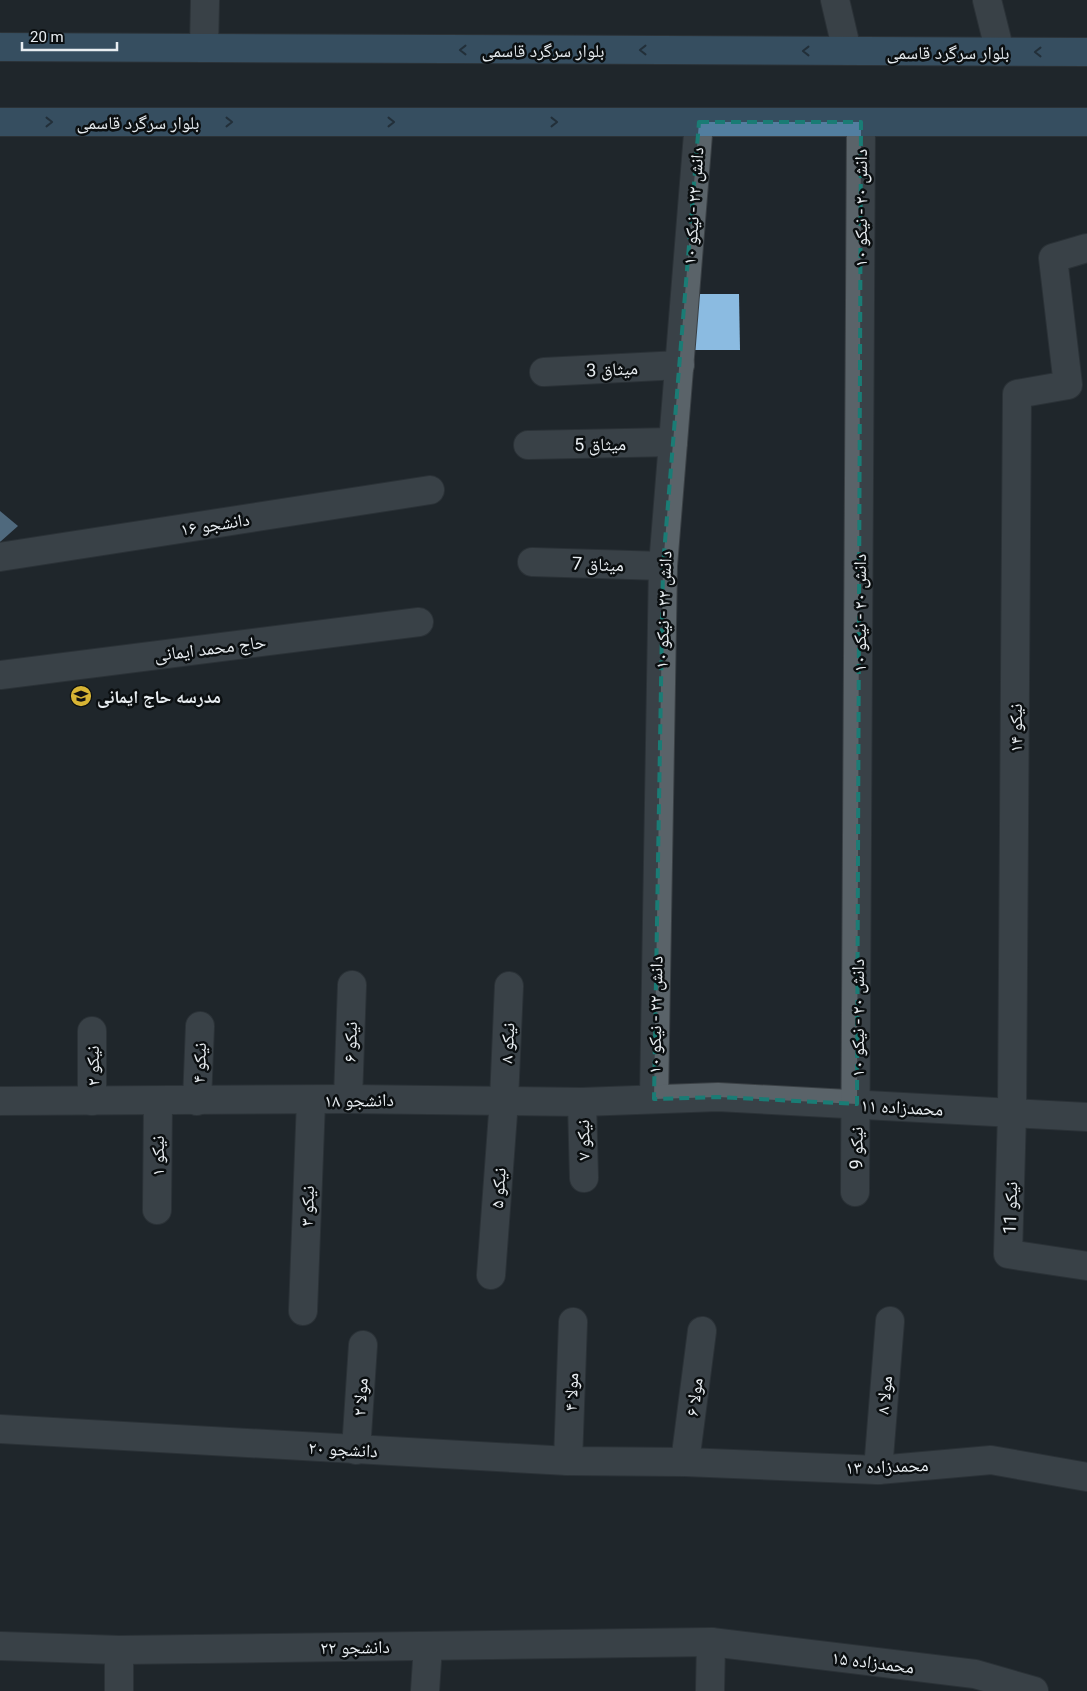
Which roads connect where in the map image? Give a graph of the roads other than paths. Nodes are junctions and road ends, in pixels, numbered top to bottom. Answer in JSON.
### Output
{"nodes":[{"id":1,"x":205,"y":0,"type":"edge"},
{"id":2,"x":835,"y":0,"type":"edge"},
{"id":3,"x":987,"y":0,"type":"edge"},
{"id":4,"x":0,"y":47,"type":"edge"},
{"id":5,"x":204,"y":48,"type":"junction"},
{"id":6,"x":847,"y":51,"type":"junction"},
{"id":7,"x":1000,"y":52,"type":"junction"},
{"id":8,"x":1087,"y":52,"type":"edge"},
{"id":9,"x":0,"y":122,"type":"edge"},
{"id":10,"x":699,"y":122,"type":"junction"},
{"id":11,"x":861,"y":122,"type":"junction"},
{"id":12,"x":1087,"y":122,"type":"edge"},
{"id":13,"x":1087,"y":248,"type":"edge"},
{"id":14,"x":680,"y":366,"type":"junction"},
{"id":15,"x":544,"y":372,"type":"dead end"},
{"id":16,"x":673,"y":442,"type":"junction"},
{"id":17,"x":528,"y":445,"type":"dead end"},
{"id":18,"x":430,"y":490,"type":"dead end"},
{"id":19,"x":0,"y":557,"type":"edge"},
{"id":20,"x":532,"y":562,"type":"dead end"},
{"id":21,"x":663,"y":566,"type":"junction"},
{"id":22,"x":419,"y":622,"type":"dead end"},
{"id":23,"x":0,"y":674,"type":"edge"},
{"id":24,"x":352,"y":985,"type":"dead end"},
{"id":25,"x":509,"y":986,"type":"dead end"},
{"id":26,"x":200,"y":1026,"type":"dead end"},
{"id":27,"x":92,"y":1031,"type":"dead end"},
{"id":28,"x":718,"y":1097,"type":"joint"},
{"id":29,"x":348,"y":1099,"type":"junction"},
{"id":30,"x":654,"y":1099,"type":"junction"},
{"id":31,"x":0,"y":1100,"type":"edge"},
{"id":32,"x":92,"y":1100,"type":"junction"},
{"id":33,"x":197,"y":1100,"type":"junction"},
{"id":34,"x":312,"y":1100,"type":"junction"},
{"id":35,"x":504,"y":1100,"type":"junction"},
{"id":36,"x":158,"y":1101,"type":"junction"},
{"id":37,"x":582,"y":1102,"type":"junction"},
{"id":38,"x":857,"y":1104,"type":"junction"},
{"id":39,"x":1012,"y":1113,"type":"junction"},
{"id":40,"x":1087,"y":1117,"type":"edge"},
{"id":41,"x":584,"y":1178,"type":"dead end"},
{"id":42,"x":855,"y":1192,"type":"dead end"},
{"id":43,"x":157,"y":1210,"type":"dead end"},
{"id":44,"x":1087,"y":1266,"type":"edge"},
{"id":45,"x":491,"y":1275,"type":"dead end"},
{"id":46,"x":303,"y":1311,"type":"dead end"},
{"id":47,"x":890,"y":1321,"type":"dead end"},
{"id":48,"x":574,"y":1322,"type":"dead end"},
{"id":49,"x":702,"y":1331,"type":"dead end"},
{"id":50,"x":363,"y":1345,"type":"dead end"},
{"id":51,"x":0,"y":1429,"type":"edge"},
{"id":52,"x":356,"y":1450,"type":"junction"},
{"id":53,"x":568,"y":1461,"type":"junction"},
{"id":54,"x":686,"y":1462,"type":"junction"},
{"id":55,"x":878,"y":1470,"type":"junction"},
{"id":56,"x":1087,"y":1477,"type":"edge"},
{"id":57,"x":711,"y":1642,"type":"junction"},
{"id":58,"x":0,"y":1646,"type":"edge"},
{"id":59,"x":428,"y":1646,"type":"junction"},
{"id":60,"x":119,"y":1650,"type":"junction"},
{"id":61,"x":119,"y":1691,"type":"edge"},
{"id":62,"x":425,"y":1691,"type":"edge"},
{"id":63,"x":710,"y":1691,"type":"edge"},
{"id":64,"x":1034,"y":1691,"type":"edge"}],
"edges":[{"from":1,"to":5,"type":"street"},
{"from":2,"to":6,"type":"street"},
{"from":3,"to":7,"type":"street"},
{"from":4,"to":5,"type":"main road","name":"بلوار سرگرد قاسمی"},
{"from":6,"to":5,"type":"main road","name":"بلوار سرگرد قاسمی","one_way":true},
{"from":6,"to":7,"type":"main road","name":"بلوار سرگرد قاسمی"},
{"from":8,"to":7,"type":"main road","name":"بلوار سرگرد قاسمی","one_way":true},
{"from":9,"to":10,"type":"main road","name":"بلوار سرگرد قاسمی","one_way":true},
{"from":10,"to":11,"type":"main road","name":"بلوار سرگرد قاسمی"},
{"from":10,"to":14,"type":"street","name":"دانش ۲۲ - نیکو ۱۰"},
{"from":11,"to":12,"type":"main road","name":"بلوار سرگرد قاسمی"},
{"from":11,"to":38,"type":"street","name":"دانش ۲۰ - نیکو ۱۰"},
{"from":13,"to":39,"type":"street","name":"نیکو ۱۴"},
{"from":14,"to":15,"type":"street","name":"میثاق 3"},
{"from":14,"to":16,"type":"street","name":"دانش ۲۲ - نیکو ۱۰"},
{"from":16,"to":17,"type":"street","name":"میثاق 5"},
{"from":16,"to":21,"type":"street","name":"دانش ۲۲ - نیکو ۱۰"},
{"from":18,"to":19,"type":"street","name":"دانشجو ۱۶"},
{"from":20,"to":21,"type":"street","name":"میثاق 7"},
{"from":21,"to":30,"type":"street","name":"دانش ۲۲ - نیکو ۱۰"},
{"from":22,"to":23,"type":"street","name":"حاج محمد ایمانی"},
{"from":24,"to":29,"type":"street","name":"نیکو ۶"},
{"from":25,"to":35,"type":"street","name":"نیکو ۸"},
{"from":26,"to":33,"type":"street","name":"نیکو ۴"},
{"from":27,"to":32,"type":"street","name":"نیکو ۲"},
{"from":28,"to":30,"type":"street","name":"دانشجو ۱۸"},
{"from":28,"to":38,"type":"street","name":"محمدزاده ۱۱"},
{"from":29,"to":34,"type":"street","name":"دانشجو ۱۸"},
{"from":29,"to":35,"type":"street","name":"دانشجو ۱۸"},
{"from":30,"to":37,"type":"street","name":"دانشجو ۱۸"},
{"from":31,"to":32,"type":"street","name":"دانشجو ۱۸"},
{"from":32,"to":36,"type":"street","name":"دانشجو ۱۸"},
{"from":33,"to":34,"type":"street","name":"دانشجو ۱۸"},
{"from":33,"to":36,"type":"street","name":"دانشجو ۱۸"},
{"from":34,"to":46,"type":"street","name":"نیکو ۳"},
{"from":35,"to":37,"type":"street","name":"دانشجو ۱۸"},
{"from":35,"to":45,"type":"street","name":"نیکو ۵"},
{"from":36,"to":43,"type":"street","name":"نیکو ۱"},
{"from":37,"to":41,"type":"street","name":"نیکو ۷"},
{"from":38,"to":39,"type":"street","name":"محمدزاده ۱۱"},
{"from":38,"to":42,"type":"street","name":"نیکو 9"},
{"from":39,"to":40,"type":"street","name":"محمدزاده ۱۱"},
{"from":39,"to":44,"type":"street","name":"نیکو 11"},
{"from":47,"to":55,"type":"street","name":"مولا ۸"},
{"from":48,"to":53,"type":"street","name":"مولا ۴"},
{"from":49,"to":54,"type":"street","name":"مولا ۶"},
{"from":50,"to":52,"type":"street","name":"مولا ۲"},
{"from":51,"to":52,"type":"street","name":"دانشجو ۲۰"},
{"from":52,"to":53,"type":"street","name":"دانشجو ۲۰"},
{"from":53,"to":54,"type":"street","name":"دانشجو ۲۰"},
{"from":54,"to":55,"type":"street","name":"محمدزاده ۱۳"},
{"from":55,"to":56,"type":"street","name":"محمدزاده ۱۳"},
{"from":57,"to":59,"type":"street","name":"دانشجو ۲۲"},
{"from":57,"to":63,"type":"street"},
{"from":57,"to":64,"type":"street","name":"محمدزاده ۱۵"},
{"from":58,"to":60,"type":"street","name":"دانشجو ۲۲"},
{"from":59,"to":60,"type":"street","name":"دانشجو ۲۲"},
{"from":59,"to":62,"type":"street"},
{"from":60,"to":61,"type":"street"}]}
